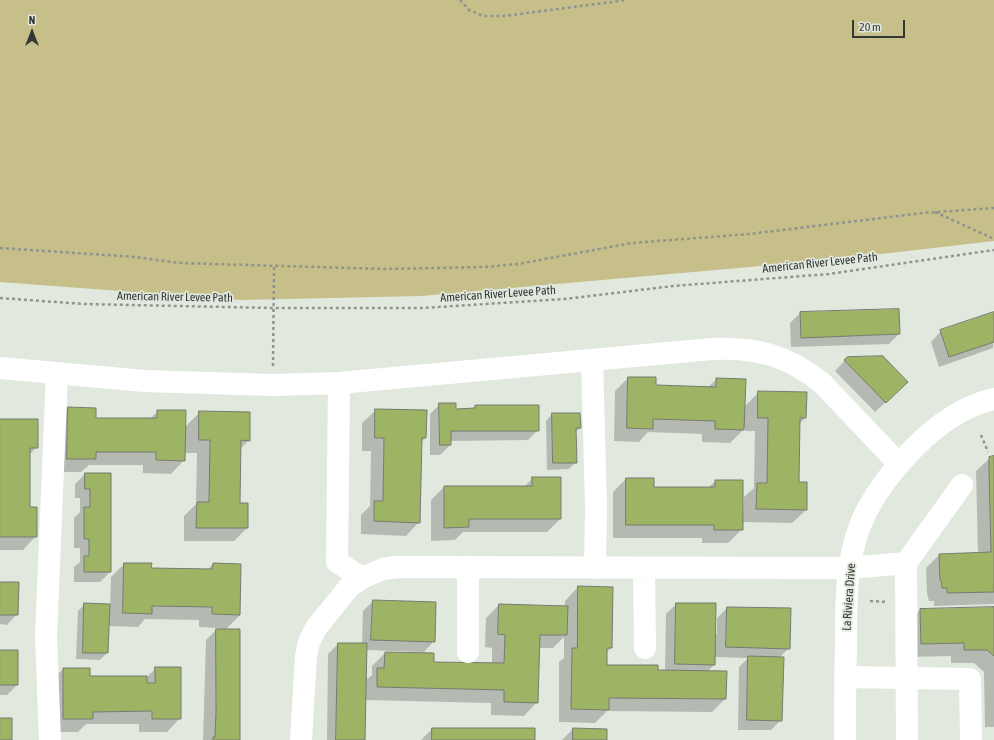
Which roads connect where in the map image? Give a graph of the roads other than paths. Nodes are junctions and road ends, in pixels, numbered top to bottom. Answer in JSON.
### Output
{"nodes":[{"id":1,"x":592,"y":360,"type":"junction"},
{"id":2,"x":0,"y":368,"type":"edge"},
{"id":3,"x":57,"y":374,"type":"junction"},
{"id":4,"x":340,"y":383,"type":"junction"},
{"id":5,"x":994,"y":399,"type":"edge"},
{"id":6,"x":898,"y":463,"type":"junction"},
{"id":7,"x":962,"y":485,"type":"dead end"},
{"id":8,"x":906,"y":562,"type":"junction"},
{"id":9,"x":468,"y":567,"type":"junction"},
{"id":10,"x":595,"y":568,"type":"junction"},
{"id":11,"x":644,"y":568,"type":"junction"},
{"id":12,"x":849,"y":568,"type":"junction"},
{"id":13,"x":362,"y":578,"type":"junction"},
{"id":14,"x":645,"y":648,"type":"dead end"},
{"id":15,"x":468,"y":652,"type":"dead end"},
{"id":16,"x":845,"y":677,"type":"junction"},
{"id":17,"x":907,"y":678,"type":"junction"},
{"id":18,"x":50,"y":740,"type":"edge"},
{"id":19,"x":301,"y":740,"type":"edge"},
{"id":20,"x":845,"y":740,"type":"edge"},
{"id":21,"x":907,"y":740,"type":"edge"},
{"id":22,"x":971,"y":740,"type":"edge"}],
"edges":[{"from":1,"to":4,"type":"street"},
{"from":1,"to":6,"type":"street"},
{"from":1,"to":10,"type":"street"},
{"from":2,"to":3,"type":"street"},
{"from":3,"to":4,"type":"street"},
{"from":3,"to":18,"type":"street"},
{"from":4,"to":13,"type":"street"},
{"from":5,"to":6,"type":"street","name":"La Riviera Drive"},
{"from":6,"to":12,"type":"street","name":"La Riviera Drive"},
{"from":7,"to":8,"type":"street"},
{"from":8,"to":12,"type":"street"},
{"from":8,"to":17,"type":"street"},
{"from":9,"to":10,"type":"street"},
{"from":9,"to":13,"type":"street"},
{"from":9,"to":15,"type":"street"},
{"from":10,"to":11,"type":"street"},
{"from":11,"to":12,"type":"street"},
{"from":11,"to":14,"type":"street"},
{"from":12,"to":16,"type":"street","name":"La Riviera Drive"},
{"from":13,"to":19,"type":"street"},
{"from":16,"to":17,"type":"street"},
{"from":16,"to":20,"type":"street","name":"La Riviera Drive"},
{"from":17,"to":21,"type":"street"},
{"from":17,"to":22,"type":"street"}]}
